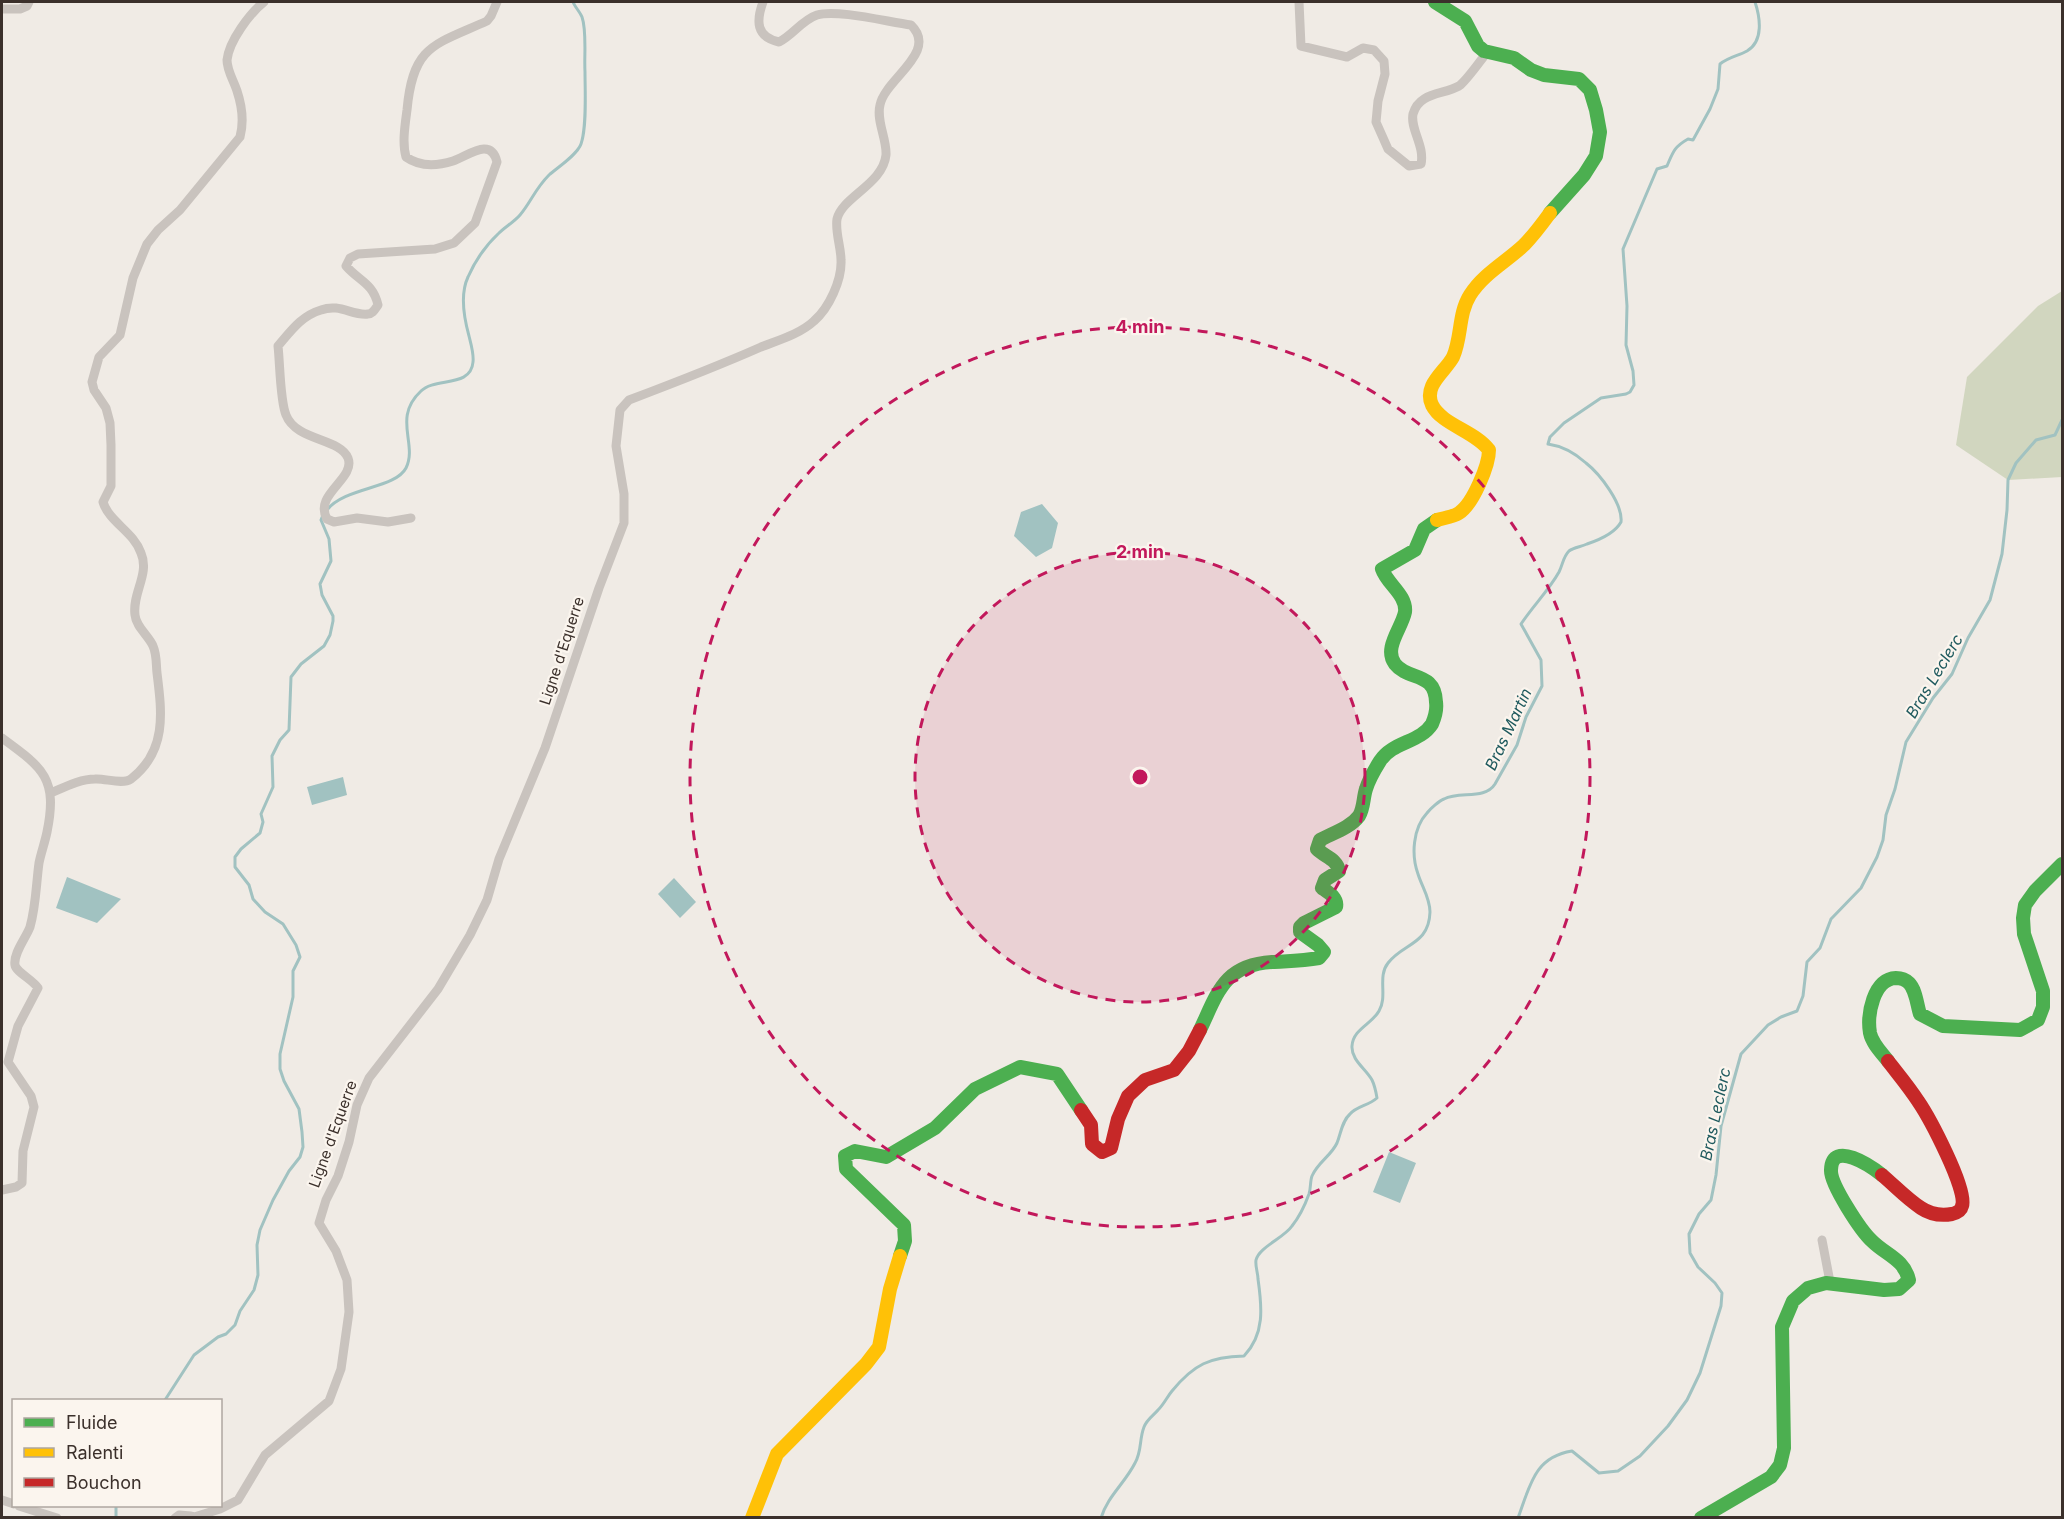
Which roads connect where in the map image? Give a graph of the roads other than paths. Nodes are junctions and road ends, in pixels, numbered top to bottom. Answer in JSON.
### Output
{"nodes":[{"id":1,"x":29,"y":2,"type":"edge"},
{"id":2,"x":264,"y":2,"type":"edge"},
{"id":3,"x":497,"y":2,"type":"edge"},
{"id":4,"x":763,"y":2,"type":"edge"},
{"id":5,"x":1299,"y":2,"type":"edge"},
{"id":6,"x":1435,"y":2,"type":"edge"},
{"id":7,"x":2,"y":9,"type":"edge"},
{"id":8,"x":1486,"y":54,"type":"junction"},
{"id":9,"x":411,"y":518,"type":"dead end"},
{"id":10,"x":2,"y":738,"type":"edge"},
{"id":11,"x":51,"y":793,"type":"junction"},
{"id":12,"x":2062,"y":864,"type":"edge"},
{"id":13,"x":2,"y":1190,"type":"edge"},
{"id":14,"x":1822,"y":1240,"type":"dead end"},
{"id":15,"x":1830,"y":1282,"type":"junction"},
{"id":16,"x":22,"y":1507,"type":"edge"},
{"id":17,"x":191,"y":1517,"type":"edge"},
{"id":18,"x":57,"y":1518,"type":"edge"},
{"id":19,"x":175,"y":1518,"type":"edge"},
{"id":20,"x":752,"y":1518,"type":"edge"},
{"id":21,"x":1701,"y":1518,"type":"edge"}],
"edges":[{"from":1,"to":7,"type":"street"},
{"from":2,"to":11,"type":"street"},
{"from":3,"to":9,"type":"street"},
{"from":4,"to":17,"type":"street","name":"Ligne d'Equerre"},
{"from":5,"to":8,"type":"street"},
{"from":6,"to":8,"type":"street"},
{"from":8,"to":20,"type":"street"},
{"from":10,"to":11,"type":"street"},
{"from":11,"to":13,"type":"street"},
{"from":12,"to":15,"type":"street"},
{"from":14,"to":15,"type":"street"},
{"from":15,"to":21,"type":"street"},
{"from":16,"to":18,"type":"street"},
{"from":17,"to":19,"type":"street"}]}
